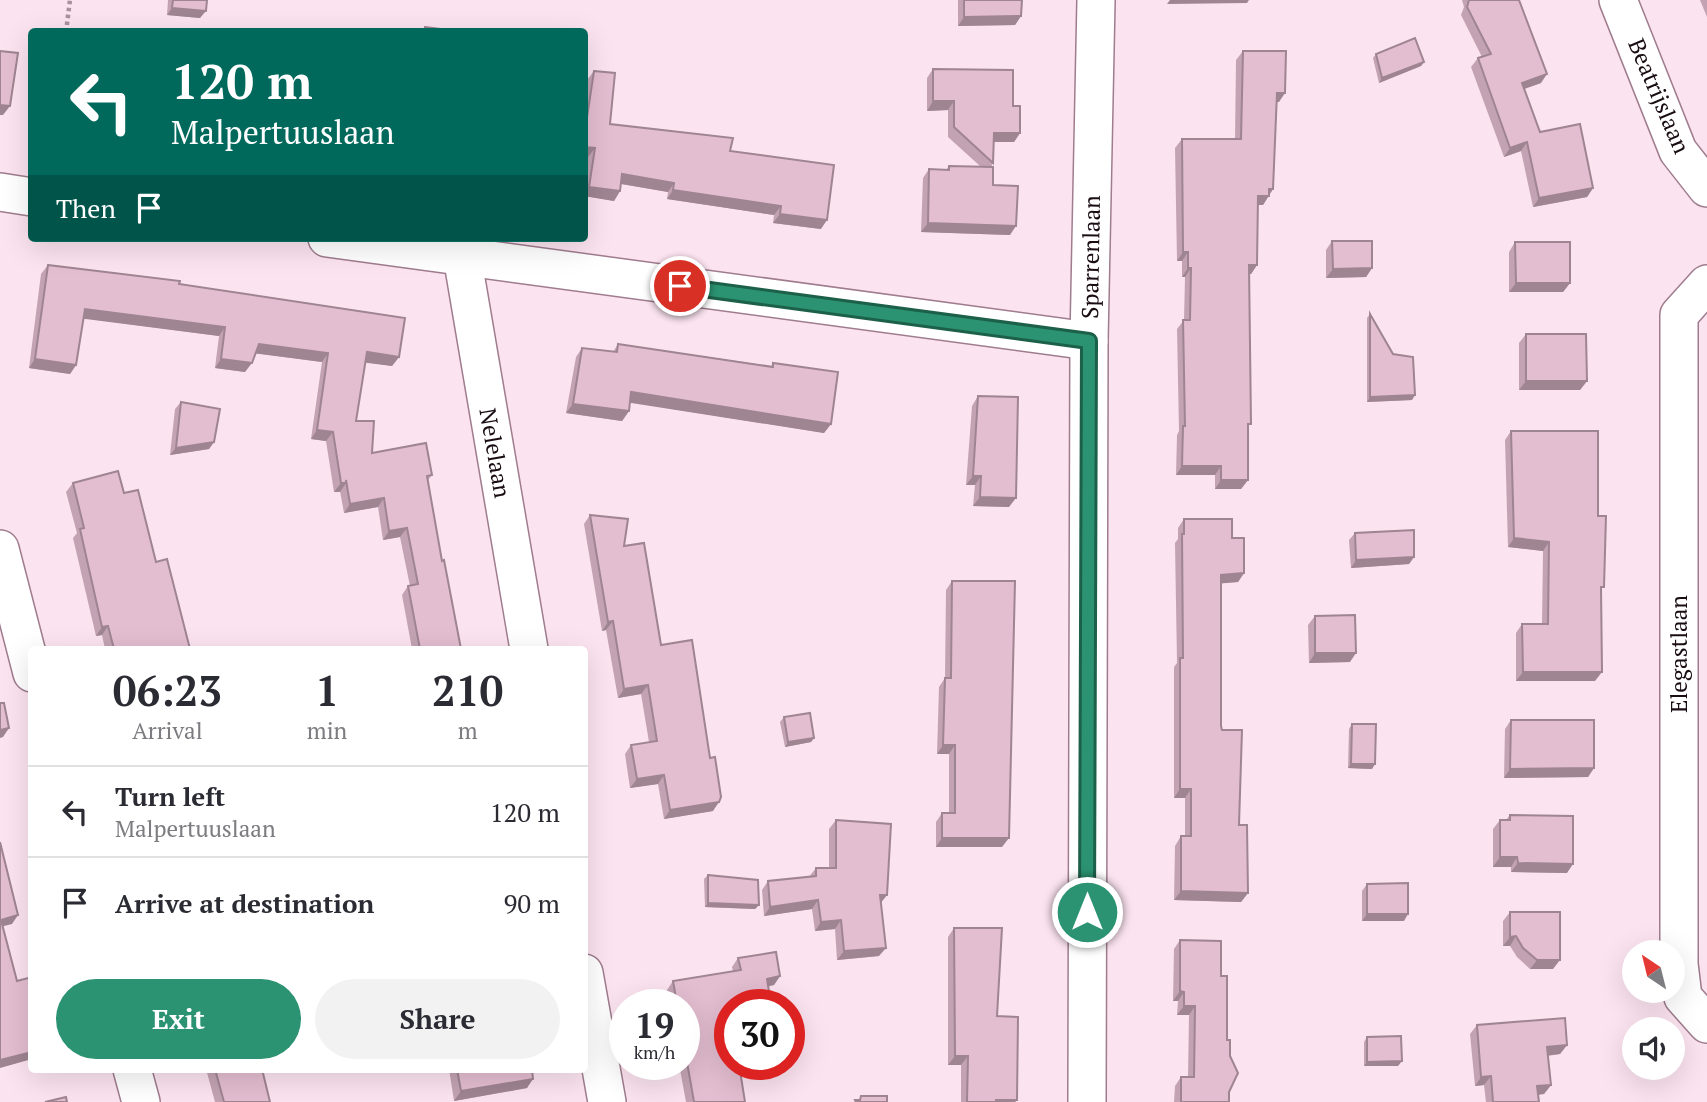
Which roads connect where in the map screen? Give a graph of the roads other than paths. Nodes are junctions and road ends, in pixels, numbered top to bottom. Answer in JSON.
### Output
{"nodes":[{"id":1,"x":1096,"y":0,"type":"edge"},
{"id":2,"x":1618,"y":0,"type":"edge"},
{"id":3,"x":1707,"y":188,"type":"edge"},
{"id":4,"x":0,"y":192,"type":"edge"},
{"id":5,"x":28,"y":196,"type":"edge"},
{"id":6,"x":357,"y":242,"type":"edge"},
{"id":7,"x":462,"y":256,"type":"junction"},
{"id":8,"x":1707,"y":284,"type":"edge"},
{"id":9,"x":1089,"y":341,"type":"junction"},
{"id":10,"x":0,"y":549,"type":"edge"},
{"id":11,"x":528,"y":646,"type":"edge"},
{"id":12,"x":28,"y":658,"type":"edge"},
{"id":13,"x":588,"y":995,"type":"edge"},
{"id":14,"x":1707,"y":1024,"type":"edge"},
{"id":15,"x":133,"y":1073,"type":"edge"},
{"id":16,"x":141,"y":1102,"type":"edge"},
{"id":17,"x":607,"y":1102,"type":"edge"},
{"id":18,"x":1087,"y":1102,"type":"edge"}],
"edges":[{"from":1,"to":9,"type":"street","name":"Sparrenlaan"},
{"from":2,"to":3,"type":"street","name":"Beatrijslaan"},
{"from":4,"to":5,"type":"street"},
{"from":6,"to":7,"type":"street"},
{"from":7,"to":9,"type":"street"},
{"from":7,"to":11,"type":"street","name":"Nelelaan"},
{"from":8,"to":14,"type":"street","name":"Elegastlaan"},
{"from":9,"to":18,"type":"street","name":"Sparrenlaan"},
{"from":10,"to":12,"type":"street"},
{"from":13,"to":17,"type":"street"},
{"from":15,"to":16,"type":"street"}]}
